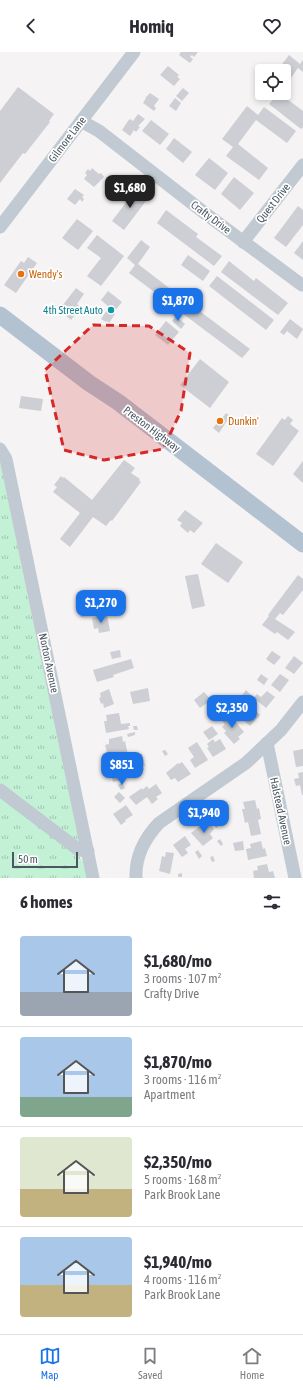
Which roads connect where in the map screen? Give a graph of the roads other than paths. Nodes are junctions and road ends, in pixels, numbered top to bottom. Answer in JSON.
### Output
{"nodes":[{"id":1,"x":134,"y":52,"type":"edge"},
{"id":2,"x":80,"y":122,"type":"junction"},
{"id":3,"x":303,"y":165,"type":"edge"},
{"id":4,"x":0,"y":227,"type":"edge"},
{"id":5,"x":243,"y":242,"type":"junction"},
{"id":6,"x":302,"y":285,"type":"dead end"},
{"id":7,"x":0,"y":315,"type":"edge"},
{"id":8,"x":0,"y":450,"type":"edge"},
{"id":9,"x":303,"y":544,"type":"edge"},
{"id":10,"x":303,"y":702,"type":"edge"},
{"id":11,"x":267,"y":743,"type":"junction"},
{"id":12,"x":0,"y":790,"type":"edge"},
{"id":13,"x":88,"y":851,"type":"junction"},
{"id":14,"x":93,"y":878,"type":"edge"},
{"id":15,"x":136,"y":878,"type":"edge"},
{"id":16,"x":295,"y":878,"type":"edge"}],
"edges":[{"from":1,"to":2,"type":"street","name":"Gilmore Lane"},
{"from":2,"to":4,"type":"street","name":"Gilmore Lane"},
{"from":2,"to":5,"type":"street","name":"Crafty Drive"},
{"from":3,"to":5,"type":"street","name":"Quest Drive"},
{"from":5,"to":6,"type":"street","name":"Crafty Drive"},
{"from":7,"to":9,"type":"main road","name":"Preston Highway"},
{"from":8,"to":13,"type":"street","name":"Norton Avenue"},
{"from":10,"to":11,"type":"street"},
{"from":11,"to":15,"type":"street"},
{"from":11,"to":16,"type":"street","name":"Halstead Avenue"},
{"from":12,"to":13,"type":"street"},
{"from":13,"to":14,"type":"street","name":"Norton Avenue"}]}
